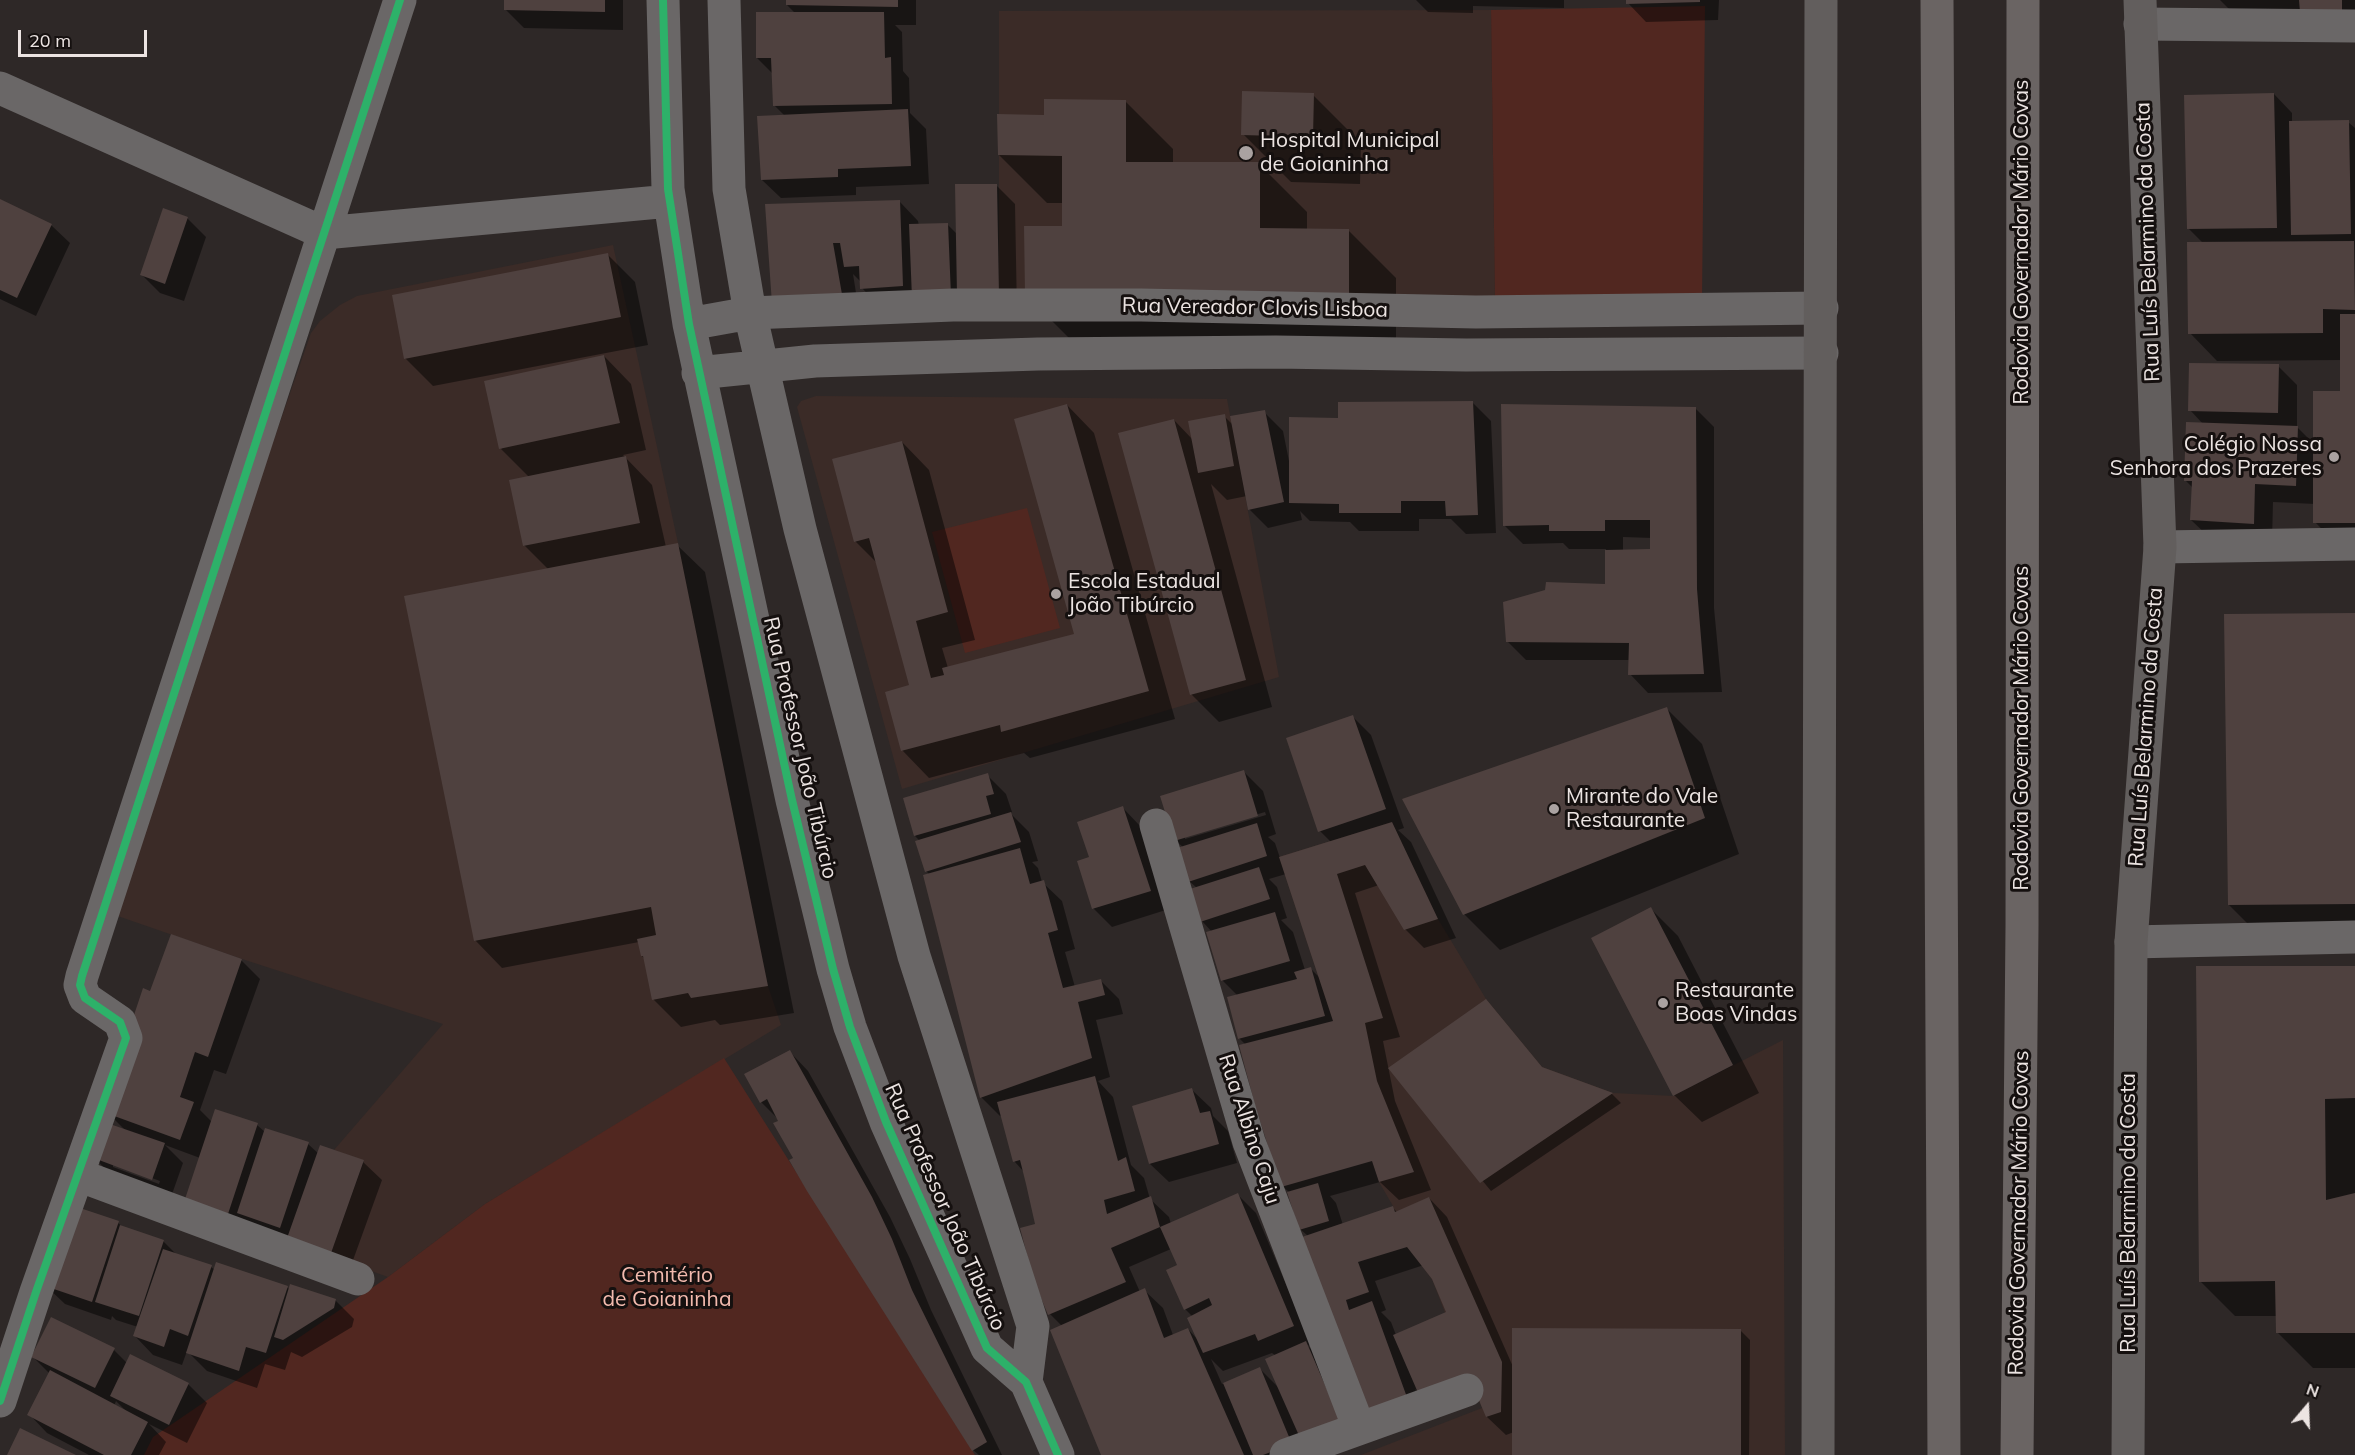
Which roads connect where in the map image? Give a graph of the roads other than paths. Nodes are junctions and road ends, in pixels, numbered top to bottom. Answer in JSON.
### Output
{"nodes":[{"id":1,"x":400,"y":0,"type":"edge"},
{"id":2,"x":663,"y":0,"type":"edge"},
{"id":3,"x":724,"y":0,"type":"edge"},
{"id":4,"x":1821,"y":0,"type":"edge"},
{"id":5,"x":1936,"y":0,"type":"edge"},
{"id":6,"x":2023,"y":0,"type":"edge"},
{"id":7,"x":2140,"y":12,"type":"edge"},
{"id":8,"x":2355,"y":26,"type":"edge"},
{"id":9,"x":0,"y":88,"type":"edge"},
{"id":10,"x":670,"y":201,"type":"junction"},
{"id":11,"x":324,"y":233,"type":"junction"},
{"id":12,"x":1140,"y":305,"type":"junction"},
{"id":13,"x":1822,"y":308,"type":"junction"},
{"id":14,"x":1362,"y":309,"type":"junction"},
{"id":15,"x":750,"y":313,"type":"junction"},
{"id":16,"x":689,"y":324,"type":"junction"},
{"id":17,"x":1140,"y":352,"type":"junction"},
{"id":18,"x":1364,"y":352,"type":"junction"},
{"id":19,"x":1822,"y":353,"type":"junction"},
{"id":20,"x":762,"y":365,"type":"junction"},
{"id":21,"x":698,"y":373,"type":"junction"},
{"id":22,"x":2355,"y":544,"type":"edge"},
{"id":23,"x":2160,"y":547,"type":"junction"},
{"id":24,"x":1156,"y":825,"type":"dead end"},
{"id":25,"x":2355,"y":937,"type":"edge"},
{"id":26,"x":2131,"y":942,"type":"junction"},
{"id":27,"x":78,"y":1174,"type":"junction"},
{"id":28,"x":358,"y":1279,"type":"dead end"},
{"id":29,"x":1026,"y":1382,"type":"junction"},
{"id":30,"x":1467,"y":1390,"type":"dead end"},
{"id":31,"x":0,"y":1401,"type":"edge"},
{"id":32,"x":1359,"y":1428,"type":"junction"},
{"id":33,"x":1058,"y":1455,"type":"edge"},
{"id":34,"x":1286,"y":1455,"type":"edge"},
{"id":35,"x":1818,"y":1455,"type":"edge"},
{"id":36,"x":1944,"y":1455,"type":"edge"},
{"id":37,"x":2017,"y":1455,"type":"edge"},
{"id":38,"x":2128,"y":1455,"type":"edge"}],
"edges":[{"from":1,"to":11,"type":"street"},
{"from":2,"to":10,"type":"street","name":"Rua Professor João Tibúrcio"},
{"from":3,"to":15,"type":"street","name":"Rua Professor João Tibúrcio"},
{"from":4,"to":13,"type":"main road"},
{"from":5,"to":36,"type":"highway"},
{"from":6,"to":37,"type":"highway","name":"Rodovia Governador Mário Covas"},
{"from":7,"to":8,"type":"street"},
{"from":7,"to":23,"type":"main road","name":"Rua Luís Belarmino da Costa"},
{"from":9,"to":11,"type":"street"},
{"from":10,"to":11,"type":"street"},
{"from":10,"to":16,"type":"street","name":"Rua Professor João Tibúrcio"},
{"from":11,"to":27,"type":"street"},
{"from":12,"to":14,"type":"street","name":"Rua Vereador Clovis Lisboa"},
{"from":12,"to":15,"type":"street","name":"Rua Vereador Clovis Lisboa"},
{"from":12,"to":17,"type":"street"},
{"from":13,"to":14,"type":"street","name":"Rua Vereador Clovis Lisboa"},
{"from":13,"to":19,"type":"main road"},
{"from":14,"to":18,"type":"street"},
{"from":15,"to":16,"type":"street","name":"Rua Vereador Clovis Lisboa"},
{"from":15,"to":20,"type":"street","name":"Rua Professor João Tibúrcio"},
{"from":16,"to":21,"type":"street","name":"Rua Professor João Tibúrcio"},
{"from":17,"to":18,"type":"street","name":"Rua Vereador Clovis Lisboa"},
{"from":17,"to":20,"type":"street","name":"Rua Vereador Clovis Lisboa"},
{"from":18,"to":19,"type":"street","name":"Rua Vereador Clovis Lisboa"},
{"from":19,"to":35,"type":"main road"},
{"from":20,"to":21,"type":"street","name":"Rua Vereador Clovis Lisboa"},
{"from":20,"to":29,"type":"street","name":"Rua Professor João Tibúrcio"},
{"from":21,"to":29,"type":"street","name":"Rua Professor João Tibúrcio"},
{"from":22,"to":23,"type":"street"},
{"from":23,"to":26,"type":"main road","name":"Rua Luís Belarmino da Costa"},
{"from":24,"to":32,"type":"street","name":"Rua Albino Caju"},
{"from":25,"to":26,"type":"street"},
{"from":26,"to":38,"type":"main road","name":"Rua Luís Belarmino da Costa"},
{"from":27,"to":28,"type":"street"},
{"from":27,"to":31,"type":"street"},
{"from":29,"to":33,"type":"street","name":"Rua Professor João Tibúrcio"},
{"from":30,"to":32,"type":"street"},
{"from":32,"to":34,"type":"street"}]}
